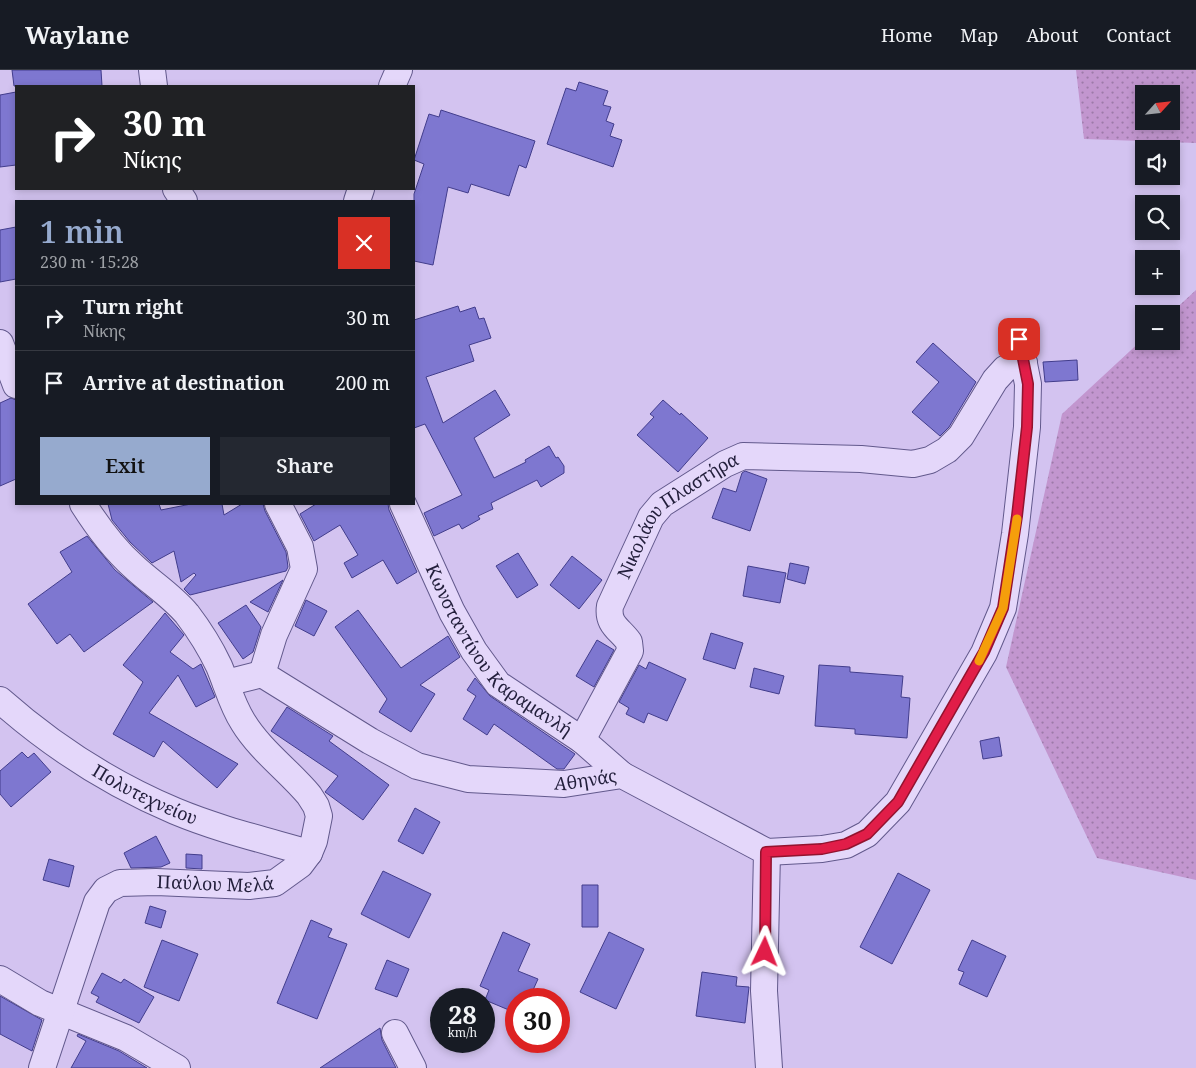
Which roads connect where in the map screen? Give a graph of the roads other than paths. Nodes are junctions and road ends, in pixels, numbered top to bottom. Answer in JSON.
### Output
{"nodes":[{"id":1,"x":152,"y":70,"type":"edge"},
{"id":2,"x":399,"y":70,"type":"edge"},
{"id":3,"x":154,"y":85,"type":"edge"},
{"id":4,"x":392,"y":85,"type":"edge"},
{"id":5,"x":0,"y":329,"type":"edge"},
{"id":6,"x":15,"y":330,"type":"edge"},
{"id":7,"x":0,"y":343,"type":"edge"},
{"id":8,"x":10,"y":383,"type":"edge"},
{"id":9,"x":84,"y":505,"type":"edge"},
{"id":10,"x":279,"y":505,"type":"edge"},
{"id":11,"x":403,"y":505,"type":"edge"},
{"id":12,"x":262,"y":674,"type":"junction"},
{"id":13,"x":226,"y":683,"type":"junction"},
{"id":14,"x":0,"y":700,"type":"edge"},
{"id":15,"x":582,"y":740,"type":"junction"},
{"id":16,"x":622,"y":775,"type":"junction"},
{"id":17,"x":766,"y":852,"type":"junction"},
{"id":18,"x":309,"y":853,"type":"junction"},
{"id":19,"x":0,"y":979,"type":"edge"},
{"id":20,"x":60,"y":1011,"type":"junction"},
{"id":21,"x":395,"y":1033,"type":"dead end"},
{"id":22,"x":42,"y":1068,"type":"edge"},
{"id":23,"x":177,"y":1068,"type":"edge"},
{"id":24,"x":413,"y":1068,"type":"edge"},
{"id":25,"x":769,"y":1068,"type":"edge"}],
"edges":[{"from":1,"to":3,"type":"street"},
{"from":2,"to":4,"type":"street"},
{"from":5,"to":6,"type":"street"},
{"from":7,"to":8,"type":"street"},
{"from":9,"to":13,"type":"street","name":"Παύλου Μελά"},
{"from":10,"to":12,"type":"street"},
{"from":11,"to":15,"type":"street","name":"Κωνσταντίνου Καραμανλή"},
{"from":12,"to":13,"type":"street"},
{"from":12,"to":16,"type":"street","name":"Αθηνάς"},
{"from":13,"to":18,"type":"street","name":"Παύλου Μελά"},
{"from":14,"to":18,"type":"street","name":"Πολυτεχνείου"},
{"from":15,"to":16,"type":"street","name":"Κωνσταντίνου Καραμανλή"},
{"from":15,"to":17,"type":"street","name":"Νικολάου Πλαστήρα"},
{"from":16,"to":17,"type":"street","name":"Αθηνάς"},
{"from":17,"to":25,"type":"street"},
{"from":18,"to":20,"type":"street","name":"Παύλου Μελά"},
{"from":19,"to":20,"type":"street"},
{"from":20,"to":22,"type":"street","name":"Παύλου Μελά"},
{"from":20,"to":23,"type":"street"},
{"from":21,"to":24,"type":"street"}]}
